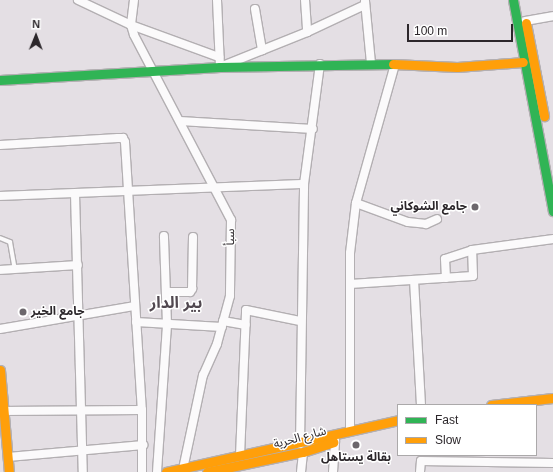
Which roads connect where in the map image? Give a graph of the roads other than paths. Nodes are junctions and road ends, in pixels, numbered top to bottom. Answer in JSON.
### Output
{"nodes":[{"id":1,"x":78,"y":0,"type":"edge"},
{"id":2,"x":134,"y":0,"type":"edge"},
{"id":3,"x":217,"y":0,"type":"edge"},
{"id":4,"x":304,"y":0,"type":"edge"},
{"id":5,"x":513,"y":0,"type":"edge"},
{"id":6,"x":521,"y":0,"type":"edge"},
{"id":7,"x":365,"y":3,"type":"edge"},
{"id":8,"x":256,"y":9,"type":"dead end"},
{"id":9,"x":553,"y":16,"type":"edge"},
{"id":10,"x":525,"y":21,"type":"junction"},
{"id":11,"x":131,"y":25,"type":"junction"},
{"id":12,"x":307,"y":32,"type":"junction"},
{"id":13,"x":262,"y":50,"type":"junction"},
{"id":14,"x":219,"y":57,"type":"junction"},
{"id":15,"x":523,"y":62,"type":"junction"},
{"id":16,"x":371,"y":63,"type":"junction"},
{"id":17,"x":320,"y":64,"type":"junction"},
{"id":18,"x":395,"y":64,"type":"junction"},
{"id":19,"x":220,"y":67,"type":"junction"},
{"id":20,"x":154,"y":72,"type":"junction"},
{"id":21,"x":0,"y":80,"type":"edge"},
{"id":22,"x":180,"y":121,"type":"junction"},
{"id":23,"x":313,"y":129,"type":"junction"},
{"id":24,"x":0,"y":145,"type":"edge"},
{"id":25,"x":553,"y":163,"type":"edge"},
{"id":26,"x":304,"y":184,"type":"junction"},
{"id":27,"x":214,"y":186,"type":"junction"},
{"id":28,"x":127,"y":191,"type":"junction"},
{"id":29,"x":75,"y":194,"type":"junction"},
{"id":30,"x":0,"y":196,"type":"edge"},
{"id":31,"x":356,"y":203,"type":"junction"},
{"id":32,"x":553,"y":211,"type":"edge"},
{"id":33,"x":437,"y":219,"type":"dead end"},
{"id":34,"x":164,"y":236,"type":"dead end"},
{"id":35,"x":193,"y":237,"type":"dead end"},
{"id":36,"x":0,"y":238,"type":"edge"},
{"id":37,"x":553,"y":239,"type":"edge"},
{"id":38,"x":472,"y":250,"type":"junction"},
{"id":39,"x":78,"y":265,"type":"junction"},
{"id":40,"x":14,"y":269,"type":"junction"},
{"id":41,"x":0,"y":270,"type":"edge"},
{"id":42,"x":446,"y":278,"type":"junction"},
{"id":43,"x":414,"y":280,"type":"junction"},
{"id":44,"x":350,"y":284,"type":"junction"},
{"id":45,"x":166,"y":292,"type":"junction"},
{"id":46,"x":135,"y":306,"type":"junction"},
{"id":47,"x":79,"y":315,"type":"junction"},
{"id":48,"x":300,"y":321,"type":"junction"},
{"id":49,"x":136,"y":322,"type":"junction"},
{"id":50,"x":167,"y":324,"type":"junction"},
{"id":51,"x":222,"y":324,"type":"junction"},
{"id":52,"x":246,"y":325,"type":"junction"},
{"id":53,"x":0,"y":329,"type":"edge"},
{"id":54,"x":0,"y":370,"type":"edge"},
{"id":55,"x":553,"y":398,"type":"edge"},
{"id":56,"x":421,"y":404,"type":"edge"},
{"id":57,"x":500,"y":404,"type":"edge"},
{"id":58,"x":537,"y":405,"type":"edge"},
{"id":59,"x":553,"y":405,"type":"edge"},
{"id":60,"x":82,"y":410,"type":"junction"},
{"id":61,"x":142,"y":410,"type":"junction"},
{"id":62,"x":2,"y":411,"type":"edge"},
{"id":63,"x":397,"y":420,"type":"edge"},
{"id":64,"x":397,"y":427,"type":"edge"},
{"id":65,"x":350,"y":430,"type":"junction"},
{"id":66,"x":334,"y":442,"type":"junction"},
{"id":67,"x":143,"y":445,"type":"junction"},
{"id":68,"x":302,"y":448,"type":"junction"},
{"id":69,"x":83,"y":449,"type":"junction"},
{"id":70,"x":8,"y":457,"type":"junction"},
{"id":71,"x":553,"y":463,"type":"edge"},
{"id":72,"x":241,"y":464,"type":"edge"},
{"id":73,"x":183,"y":468,"type":"junction"},
{"id":74,"x":9,"y":472,"type":"edge"},
{"id":75,"x":83,"y":472,"type":"edge"},
{"id":76,"x":142,"y":472,"type":"edge"},
{"id":77,"x":157,"y":472,"type":"edge"},
{"id":78,"x":166,"y":472,"type":"edge"},
{"id":79,"x":207,"y":472,"type":"edge"},
{"id":80,"x":301,"y":472,"type":"edge"},
{"id":81,"x":333,"y":472,"type":"edge"},
{"id":82,"x":420,"y":472,"type":"edge"}],
"edges":[{"from":1,"to":11,"type":"street"},
{"from":2,"to":11,"type":"street","name":"سبأ"},
{"from":3,"to":14,"type":"street"},
{"from":4,"to":12,"type":"street"},
{"from":5,"to":15,"type":"street"},
{"from":6,"to":10,"type":"street"},
{"from":7,"to":12,"type":"street"},
{"from":7,"to":16,"type":"street"},
{"from":8,"to":13,"type":"street"},
{"from":9,"to":10,"type":"street"},
{"from":10,"to":25,"type":"street"},
{"from":11,"to":14,"type":"street"},
{"from":11,"to":20,"type":"street","name":"سبأ"},
{"from":12,"to":13,"type":"street"},
{"from":13,"to":19,"type":"street"},
{"from":14,"to":19,"type":"street"},
{"from":15,"to":18,"type":"street"},
{"from":15,"to":32,"type":"street"},
{"from":16,"to":17,"type":"street"},
{"from":16,"to":18,"type":"street"},
{"from":17,"to":19,"type":"street"},
{"from":17,"to":23,"type":"street"},
{"from":18,"to":31,"type":"street"},
{"from":19,"to":20,"type":"street"},
{"from":20,"to":21,"type":"street"},
{"from":20,"to":22,"type":"street","name":"سبأ"},
{"from":22,"to":23,"type":"street"},
{"from":22,"to":27,"type":"street","name":"سبأ"},
{"from":23,"to":26,"type":"street"},
{"from":24,"to":28,"type":"street"},
{"from":26,"to":27,"type":"street"},
{"from":26,"to":48,"type":"street"},
{"from":27,"to":28,"type":"street"},
{"from":27,"to":51,"type":"street","name":"سبأ"},
{"from":28,"to":29,"type":"street"},
{"from":28,"to":46,"type":"street"},
{"from":29,"to":30,"type":"street"},
{"from":29,"to":39,"type":"street"},
{"from":31,"to":33,"type":"street"},
{"from":31,"to":44,"type":"street"},
{"from":34,"to":45,"type":"street"},
{"from":35,"to":45,"type":"street"},
{"from":36,"to":40,"type":"lane"},
{"from":37,"to":38,"type":"street"},
{"from":38,"to":42,"type":"street"},
{"from":38,"to":42,"type":"street"},
{"from":39,"to":40,"type":"street"},
{"from":39,"to":47,"type":"street"},
{"from":40,"to":41,"type":"street"},
{"from":42,"to":43,"type":"street"},
{"from":43,"to":44,"type":"street"},
{"from":43,"to":56,"type":"street"},
{"from":44,"to":65,"type":"street"},
{"from":45,"to":50,"type":"street"},
{"from":46,"to":47,"type":"street"},
{"from":46,"to":49,"type":"street"},
{"from":47,"to":53,"type":"street"},
{"from":47,"to":60,"type":"street"},
{"from":48,"to":52,"type":"street"},
{"from":48,"to":68,"type":"street"},
{"from":49,"to":50,"type":"street"},
{"from":49,"to":61,"type":"street"},
{"from":50,"to":51,"type":"street"},
{"from":50,"to":77,"type":"street"},
{"from":51,"to":52,"type":"street"},
{"from":51,"to":73,"type":"street","name":"سبأ"},
{"from":52,"to":72,"type":"street"},
{"from":54,"to":62,"type":"street"},
{"from":55,"to":57,"type":"street"},
{"from":58,"to":59,"type":"street"},
{"from":60,"to":61,"type":"street"},
{"from":60,"to":62,"type":"street"},
{"from":60,"to":69,"type":"street"},
{"from":61,"to":67,"type":"street"},
{"from":62,"to":70,"type":"street"},
{"from":63,"to":65,"type":"street"},
{"from":64,"to":66,"type":"street","name":"شارع الحرية"},
{"from":65,"to":68,"type":"street"},
{"from":66,"to":68,"type":"street","name":"شارع الحرية"},
{"from":66,"to":81,"type":"street"},
{"from":67,"to":69,"type":"street"},
{"from":67,"to":76,"type":"street"},
{"from":68,"to":72,"type":"street","name":"شارع الحرية"},
{"from":68,"to":80,"type":"street"},
{"from":69,"to":70,"type":"street"},
{"from":69,"to":75,"type":"street"},
{"from":70,"to":74,"type":"street"},
{"from":71,"to":82,"type":"street"},
{"from":72,"to":73,"type":"street"},
{"from":72,"to":79,"type":"street","name":"شارع الحرية"},
{"from":73,"to":78,"type":"street"}]}
